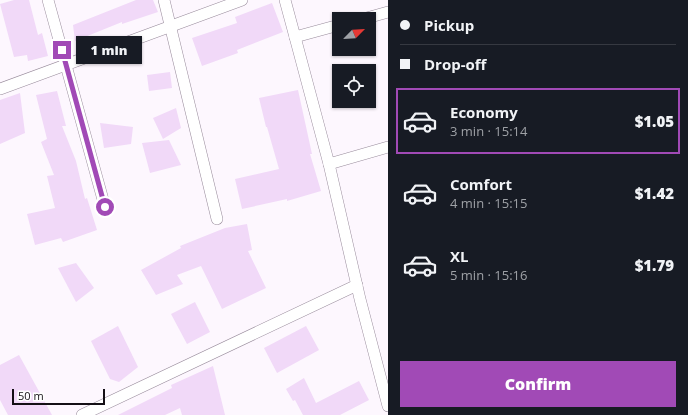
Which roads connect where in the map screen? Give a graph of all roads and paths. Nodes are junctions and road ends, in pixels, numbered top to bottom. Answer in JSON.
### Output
{"nodes":[{"id":1,"x":48,"y":0,"type":"edge"},
{"id":2,"x":164,"y":0,"type":"edge"},
{"id":3,"x":242,"y":0,"type":"edge"},
{"id":4,"x":285,"y":0,"type":"edge"},
{"id":5,"x":388,"y":12,"type":"edge"},
{"id":6,"x":376,"y":15,"type":"edge"},
{"id":7,"x":171,"y":27,"type":"junction"},
{"id":8,"x":332,"y":27,"type":"edge"},
{"id":9,"x":295,"y":37,"type":"junction"},
{"id":10,"x":65,"y":64,"type":"junction"},
{"id":11,"x":0,"y":89,"type":"edge"},
{"id":12,"x":388,"y":147,"type":"edge"},
{"id":13,"x":330,"y":164,"type":"junction"},
{"id":14,"x":105,"y":207,"type":"dead end"},
{"id":15,"x":217,"y":219,"type":"dead end"},
{"id":16,"x":357,"y":285,"type":"junction"},
{"id":17,"x":388,"y":406,"type":"edge"},
{"id":18,"x":82,"y":415,"type":"edge"}],
"edges":[{"from":1,"to":10,"type":"street"},
{"from":2,"to":7,"type":"street"},
{"from":3,"to":7,"type":"street"},
{"from":4,"to":9,"type":"street"},
{"from":5,"to":6,"type":"street"},
{"from":7,"to":10,"type":"street"},
{"from":7,"to":15,"type":"street"},
{"from":8,"to":9,"type":"street"},
{"from":9,"to":13,"type":"street"},
{"from":10,"to":11,"type":"street"},
{"from":10,"to":14,"type":"street"},
{"from":12,"to":13,"type":"street"},
{"from":13,"to":16,"type":"street"},
{"from":16,"to":17,"type":"street"},
{"from":16,"to":18,"type":"street"}]}
